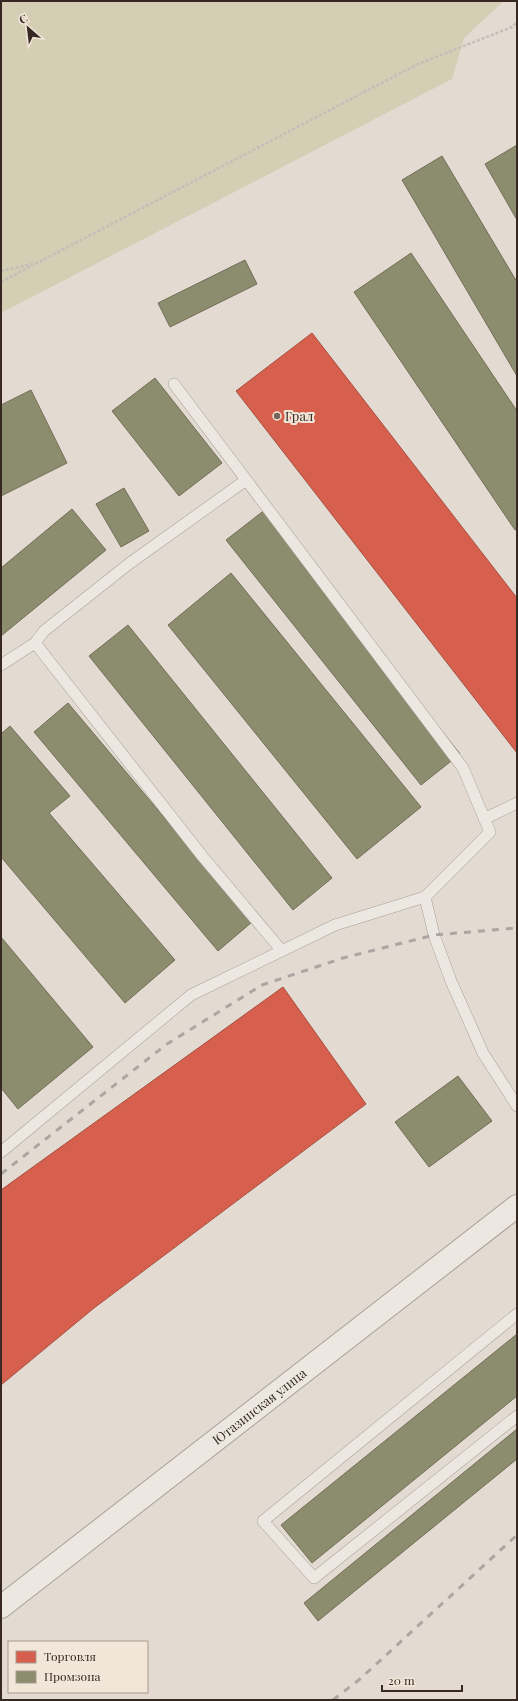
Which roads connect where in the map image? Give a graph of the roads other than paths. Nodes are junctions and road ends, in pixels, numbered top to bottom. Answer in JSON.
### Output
{"nodes":[{"id":1,"x":174,"y":384,"type":"dead end"},
{"id":2,"x":246,"y":480,"type":"junction"},
{"id":3,"x":35,"y":643,"type":"junction"},
{"id":4,"x":1,"y":665,"type":"edge"},
{"id":5,"x":517,"y":803,"type":"edge"},
{"id":6,"x":484,"y":819,"type":"junction"},
{"id":7,"x":425,"y":897,"type":"junction"},
{"id":8,"x":282,"y":951,"type":"junction"},
{"id":9,"x":517,"y":1106,"type":"edge"},
{"id":10,"x":1,"y":1152,"type":"edge"},
{"id":11,"x":517,"y":1206,"type":"edge"},
{"id":12,"x":517,"y":1314,"type":"edge"},
{"id":13,"x":517,"y":1416,"type":"edge"},
{"id":14,"x":1,"y":1607,"type":"edge"}],
"edges":[{"from":1,"to":2,"type":"lane"},
{"from":2,"to":3,"type":"lane"},
{"from":2,"to":6,"type":"lane"},
{"from":3,"to":4,"type":"lane"},
{"from":3,"to":8,"type":"lane"},
{"from":5,"to":6,"type":"lane"},
{"from":6,"to":7,"type":"lane"},
{"from":7,"to":8,"type":"lane"},
{"from":7,"to":9,"type":"lane"},
{"from":8,"to":10,"type":"lane"},
{"from":11,"to":14,"type":"street","name":"Ютазинская улица"},
{"from":12,"to":13,"type":"lane"}]}
